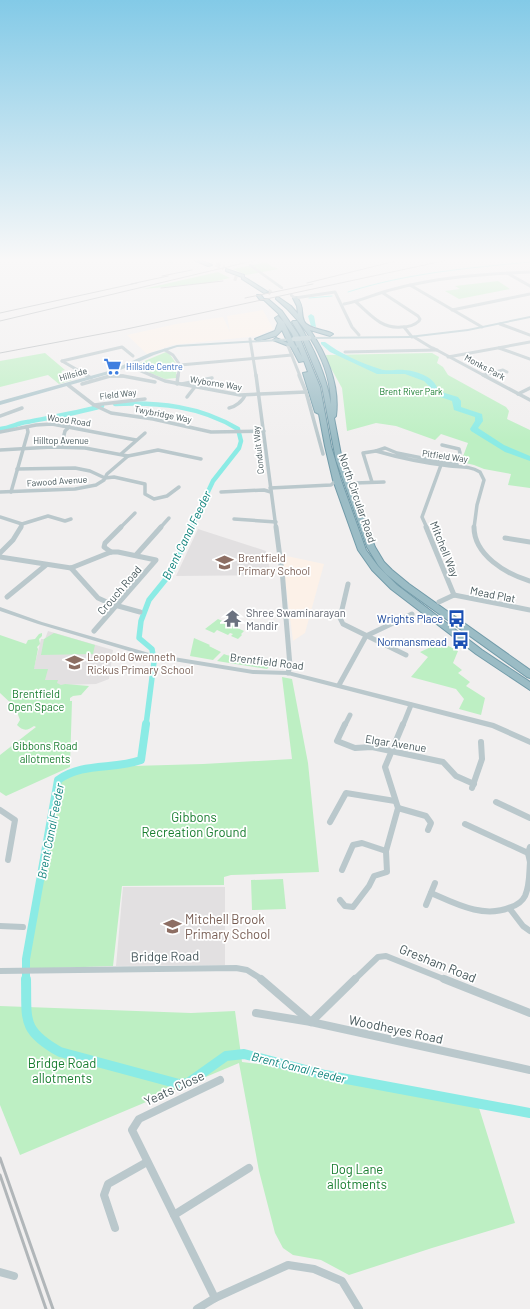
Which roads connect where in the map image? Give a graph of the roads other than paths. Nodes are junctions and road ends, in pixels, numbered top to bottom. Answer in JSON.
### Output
{"nodes":[{"id":1,"x":279,"y":319,"type":"edge"},
{"id":2,"x":286,"y":319,"type":"edge"},
{"id":3,"x":300,"y":319,"type":"edge"},
{"id":4,"x":348,"y":319,"type":"edge"},
{"id":5,"x":375,"y":319,"type":"edge"},
{"id":6,"x":420,"y":319,"type":"edge"},
{"id":7,"x":467,"y":319,"type":"edge"},
{"id":8,"x":518,"y":319,"type":"edge"},
{"id":9,"x":281,"y":322,"type":"junction"},
{"id":10,"x":302,"y":322,"type":"junction"},
{"id":11,"x":500,"y":324,"type":"junction"},
{"id":12,"x":404,"y":327,"type":"junction"},
{"id":13,"x":482,"y":328,"type":"junction"},
{"id":14,"x":328,"y":335,"type":"junction"},
{"id":15,"x":356,"y":335,"type":"junction"},
{"id":16,"x":530,"y":335,"type":"edge"},
{"id":17,"x":309,"y":336,"type":"junction"},
{"id":18,"x":413,"y":337,"type":"junction"},
{"id":19,"x":291,"y":338,"type":"junction"},
{"id":20,"x":258,"y":339,"type":"junction"},
{"id":21,"x":276,"y":340,"type":"junction"},
{"id":22,"x":250,"y":341,"type":"junction"},
{"id":23,"x":530,"y":342,"type":"edge"},
{"id":24,"x":118,"y":344,"type":"dead end"},
{"id":25,"x":315,"y":344,"type":"junction"},
{"id":26,"x":288,"y":346,"type":"dead end"},
{"id":27,"x":295,"y":347,"type":"junction"},
{"id":28,"x":122,"y":348,"type":"junction"},
{"id":29,"x":499,"y":348,"type":"junction"},
{"id":30,"x":434,"y":349,"type":"junction"},
{"id":31,"x":165,"y":350,"type":"junction"},
{"id":32,"x":345,"y":352,"type":"dead end"},
{"id":33,"x":292,"y":355,"type":"junction"},
{"id":34,"x":133,"y":356,"type":"dead end"},
{"id":35,"x":448,"y":356,"type":"junction"},
{"id":36,"x":254,"y":358,"type":"junction"},
{"id":37,"x":530,"y":359,"type":"edge"},
{"id":38,"x":127,"y":365,"type":"junction"},
{"id":39,"x":180,"y":365,"type":"junction"},
{"id":40,"x":499,"y":368,"type":"dead end"},
{"id":41,"x":138,"y":370,"type":"junction"},
{"id":42,"x":484,"y":375,"type":"junction"},
{"id":43,"x":124,"y":376,"type":"junction"},
{"id":44,"x":91,"y":378,"type":"junction"},
{"id":45,"x":212,"y":378,"type":"dead end"},
{"id":46,"x":155,"y":382,"type":"dead end"},
{"id":47,"x":82,"y":384,"type":"dead end"},
{"id":48,"x":178,"y":384,"type":"junction"},
{"id":49,"x":68,"y":385,"type":"junction"},
{"id":50,"x":194,"y":388,"type":"junction"},
{"id":51,"x":530,"y":388,"type":"edge"},
{"id":52,"x":306,"y":392,"type":"junction"},
{"id":53,"x":259,"y":394,"type":"junction"},
{"id":54,"x":518,"y":394,"type":"junction"},
{"id":55,"x":244,"y":395,"type":"junction"},
{"id":56,"x":187,"y":397,"type":"dead end"},
{"id":57,"x":145,"y":399,"type":"dead end"},
{"id":58,"x":530,"y":400,"type":"edge"},
{"id":59,"x":0,"y":403,"type":"edge"},
{"id":60,"x":96,"y":406,"type":"junction"},
{"id":61,"x":22,"y":408,"type":"dead end"},
{"id":62,"x":229,"y":408,"type":"dead end"},
{"id":63,"x":0,"y":416,"type":"edge"},
{"id":64,"x":328,"y":420,"type":"junction"},
{"id":65,"x":70,"y":426,"type":"junction"},
{"id":66,"x":27,"y":427,"type":"junction"},
{"id":67,"x":264,"y":431,"type":"junction"},
{"id":68,"x":0,"y":432,"type":"edge"},
{"id":69,"x":145,"y":433,"type":"dead end"},
{"id":70,"x":136,"y":440,"type":"junction"},
{"id":71,"x":442,"y":445,"type":"dead end"},
{"id":72,"x":61,"y":447,"type":"junction"},
{"id":73,"x":23,"y":448,"type":"junction"},
{"id":74,"x":0,"y":450,"type":"edge"},
{"id":75,"x":376,"y":451,"type":"junction"},
{"id":76,"x":121,"y":454,"type":"junction"},
{"id":77,"x":323,"y":454,"type":"dead end"},
{"id":78,"x":128,"y":456,"type":"junction"},
{"id":79,"x":201,"y":459,"type":"dead end"},
{"id":80,"x":441,"y":464,"type":"junction"},
{"id":81,"x":457,"y":466,"type":"junction"},
{"id":82,"x":17,"y":469,"type":"junction"},
{"id":83,"x":105,"y":478,"type":"junction"},
{"id":84,"x":372,"y":482,"type":"junction"},
{"id":85,"x":384,"y":482,"type":"dead end"},
{"id":86,"x":334,"y":483,"type":"junction"},
{"id":87,"x":355,"y":483,"type":"dead end"},
{"id":88,"x":179,"y":487,"type":"dead end"},
{"id":89,"x":271,"y":490,"type":"junction"},
{"id":90,"x":0,"y":492,"type":"edge"},
{"id":91,"x":11,"y":492,"type":"junction"},
{"id":92,"x":221,"y":492,"type":"dead end"},
{"id":93,"x":135,"y":513,"type":"dead end"},
{"id":94,"x":0,"y":517,"type":"edge"},
{"id":95,"x":169,"y":518,"type":"dead end"},
{"id":96,"x":72,"y":519,"type":"dead end"},
{"id":97,"x":234,"y":519,"type":"dead end"},
{"id":98,"x":276,"y":522,"type":"junction"},
{"id":99,"x":22,"y":524,"type":"junction"},
{"id":100,"x":505,"y":538,"type":"dead end"},
{"id":101,"x":530,"y":542,"type":"edge"},
{"id":102,"x":111,"y":552,"type":"junction"},
{"id":103,"x":0,"y":553,"type":"edge"},
{"id":104,"x":136,"y":555,"type":"junction"},
{"id":105,"x":0,"y":557,"type":"edge"},
{"id":106,"x":46,"y":565,"type":"junction"},
{"id":107,"x":70,"y":568,"type":"junction"},
{"id":108,"x":530,"y":581,"type":"edge"},
{"id":109,"x":348,"y":584,"type":"dead end"},
{"id":110,"x":454,"y":595,"type":"junction"},
{"id":111,"x":7,"y":597,"type":"dead end"},
{"id":112,"x":440,"y":602,"type":"dead end"},
{"id":113,"x":117,"y":606,"type":"junction"},
{"id":114,"x":0,"y":609,"type":"edge"},
{"id":115,"x":530,"y":610,"type":"edge"},
{"id":116,"x":140,"y":612,"type":"dead end"},
{"id":117,"x":412,"y":614,"type":"dead end"},
{"id":118,"x":94,"y":631,"type":"dead end"},
{"id":119,"x":366,"y":636,"type":"junction"},
{"id":120,"x":406,"y":655,"type":"dead end"},
{"id":121,"x":288,"y":673,"type":"junction"},
{"id":122,"x":530,"y":675,"type":"edge"},
{"id":123,"x":339,"y":686,"type":"junction"},
{"id":124,"x":530,"y":687,"type":"edge"},
{"id":125,"x":411,"y":706,"type":"junction"},
{"id":126,"x":350,"y":716,"type":"dead end"},
{"id":127,"x":481,"y":742,"type":"dead end"},
{"id":128,"x":530,"y":742,"type":"edge"},
{"id":129,"x":391,"y":752,"type":"junction"},
{"id":130,"x":395,"y":800,"type":"junction"},
{"id":131,"x":496,"y":802,"type":"dead end"},
{"id":132,"x":398,"y":808,"type":"junction"},
{"id":133,"x":0,"y":810,"type":"edge"},
{"id":134,"x":530,"y":818,"type":"edge"},
{"id":135,"x":330,"y":822,"type":"dead end"},
{"id":136,"x":465,"y":824,"type":"dead end"},
{"id":137,"x":428,"y":830,"type":"dead end"},
{"id":138,"x":529,"y":850,"type":"edge"},
{"id":139,"x":386,"y":851,"type":"junction"},
{"id":140,"x":8,"y":860,"type":"dead end"},
{"id":141,"x":530,"y":862,"type":"edge"},
{"id":142,"x":342,"y":870,"type":"dead end"},
{"id":143,"x":529,"y":875,"type":"edge"},
{"id":144,"x":435,"y":884,"type":"dead end"},
{"id":145,"x":431,"y":893,"type":"junction"},
{"id":146,"x":340,"y":900,"type":"dead end"},
{"id":147,"x":426,"y":905,"type":"dead end"},
{"id":148,"x":510,"y":909,"type":"junction"},
{"id":149,"x":0,"y":926,"type":"edge"},
{"id":150,"x":23,"y":927,"type":"dead end"},
{"id":151,"x":530,"y":931,"type":"edge"},
{"id":152,"x":0,"y":971,"type":"edge"},
{"id":153,"x":256,"y":1013,"type":"dead end"},
{"id":154,"x":530,"y":1013,"type":"edge"},
{"id":155,"x":311,"y":1022,"type":"junction"},
{"id":156,"x":530,"y":1070,"type":"edge"},
{"id":157,"x":220,"y":1080,"type":"dead end"},
{"id":158,"x":147,"y":1162,"type":"junction"},
{"id":159,"x":249,"y":1168,"type":"dead end"},
{"id":160,"x":174,"y":1215,"type":"junction"},
{"id":161,"x":115,"y":1228,"type":"dead end"},
{"id":162,"x":0,"y":1272,"type":"edge"},
{"id":163,"x":14,"y":1276,"type":"dead end"},
{"id":164,"x":215,"y":1298,"type":"junction"},
{"id":165,"x":197,"y":1309,"type":"edge"},
{"id":166,"x":359,"y":1309,"type":"edge"}],
"edges":[{"from":1,"to":9,"type":"highway"},
{"from":2,"to":64,"type":"highway","name":"North Circular Road"},
{"from":3,"to":10,"type":"highway"},
{"from":4,"to":15,"type":"street"},
{"from":5,"to":12,"type":"street"},
{"from":6,"to":12,"type":"street"},
{"from":7,"to":13,"type":"street"},
{"from":8,"to":11,"type":"main road"},
{"from":9,"to":19,"type":"highway"},
{"from":9,"to":20,"type":"highway"},
{"from":10,"to":14,"type":"highway"},
{"from":10,"to":17,"type":"highway"},
{"from":11,"to":13,"type":"main road"},
{"from":11,"to":16,"type":"street"},
{"from":12,"to":18,"type":"street","name":"Monks Park"},
{"from":13,"to":18,"type":"main road"},
{"from":14,"to":15,"type":"main road"},
{"from":14,"to":17,"type":"main road"},
{"from":14,"to":25,"type":"highway"},
{"from":15,"to":18,"type":"main road"},
{"from":17,"to":19,"type":"main road","bridge":true},
{"from":17,"to":25,"type":"highway"},
{"from":18,"to":30,"type":"street","name":"Monks Park"},
{"from":19,"to":20,"type":"main road"},
{"from":19,"to":21,"type":"main road"},
{"from":19,"to":27,"type":"highway"},
{"from":20,"to":22,"type":"main road"},
{"from":21,"to":22,"type":"main road"},
{"from":21,"to":27,"type":"highway"},
{"from":22,"to":31,"type":"main road","name":"Hillside"},
{"from":22,"to":36,"type":"street","name":"Conduit Way"},
{"from":23,"to":29,"type":"street"},
{"from":24,"to":28,"type":"street"},
{"from":25,"to":64,"type":"highway"},
{"from":26,"to":33,"type":"street"},
{"from":27,"to":64,"type":"highway"},
{"from":28,"to":34,"type":"street"},
{"from":28,"to":44,"type":"street"},
{"from":29,"to":35,"type":"street"},
{"from":29,"to":37,"type":"street"},
{"from":30,"to":32,"type":"street"},
{"from":30,"to":35,"type":"street","name":"Monks Park"},
{"from":31,"to":38,"type":"main road","name":"Hillside"},
{"from":31,"to":39,"type":"street"},
{"from":33,"to":36,"type":"street"},
{"from":33,"to":52,"type":"street"},
{"from":35,"to":42,"type":"street","name":"Monks Park"},
{"from":36,"to":39,"type":"street"},
{"from":36,"to":53,"type":"street","name":"Conduit Way"},
{"from":38,"to":41,"type":"street","name":"Wyborne Way"},
{"from":38,"to":44,"type":"main road","name":"Hillside"},
{"from":39,"to":48,"type":"street"},
{"from":40,"to":42,"type":"street"},
{"from":41,"to":43,"type":"street"},
{"from":41,"to":48,"type":"street","name":"Wyborne Way"},
{"from":42,"to":54,"type":"street","name":"Monks Park"},
{"from":43,"to":46,"type":"street"},
{"from":43,"to":47,"type":"street"},
{"from":44,"to":49,"type":"main road","name":"Hillside"},
{"from":45,"to":48,"type":"street"},
{"from":48,"to":50,"type":"street","name":"Wyborne Way"},
{"from":49,"to":59,"type":"main road","name":"Hillside"},
{"from":49,"to":60,"type":"street","name":"Twybridge Way"},
{"from":50,"to":55,"type":"street","name":"Wyborne Way"},
{"from":50,"to":56,"type":"street"},
{"from":51,"to":54,"type":"street"},
{"from":52,"to":53,"type":"street","name":"Wyborne Way"},
{"from":52,"to":77,"type":"street"},
{"from":53,"to":55,"type":"street","name":"Wyborne Way"},
{"from":53,"to":67,"type":"street","name":"Conduit Way"},
{"from":54,"to":58,"type":"street","name":"Monks Park"},
{"from":55,"to":62,"type":"street"},
{"from":57,"to":60,"type":"street","name":"Field Way"},
{"from":60,"to":67,"type":"street","name":"Twybridge Way"},
{"from":61,"to":63,"type":"street"},
{"from":64,"to":86,"type":"highway","name":"North Circular Road"},
{"from":64,"to":122,"type":"highway","name":"North Circular Road"},
{"from":65,"to":66,"type":"street","name":"Wood Road"},
{"from":65,"to":70,"type":"street","name":"Wood Road"},
{"from":65,"to":72,"type":"street"},
{"from":66,"to":68,"type":"street","name":"Wood Road"},
{"from":66,"to":73,"type":"street"},
{"from":67,"to":89,"type":"street","name":"Conduit Way"},
{"from":69,"to":70,"type":"street"},
{"from":70,"to":76,"type":"street"},
{"from":71,"to":81,"type":"street"},
{"from":72,"to":73,"type":"street","name":"Hilltop Avenue"},
{"from":72,"to":76,"type":"street","name":"Hilltop Avenue"},
{"from":73,"to":74,"type":"street","name":"Hilltop Avenue"},
{"from":73,"to":82,"type":"street"},
{"from":75,"to":80,"type":"street","name":"Pitfield Way"},
{"from":75,"to":81,"type":"street","name":"Pitfield Way"},
{"from":75,"to":84,"type":"street"},
{"from":76,"to":78,"type":"street","name":"Hilltop Avenue"},
{"from":78,"to":79,"type":"street"},
{"from":78,"to":83,"type":"street","name":"Fawood Avenue"},
{"from":80,"to":81,"type":"street","name":"Pitfield Way"},
{"from":80,"to":110,"type":"street","name":"Mitchell Way"},
{"from":81,"to":108,"type":"street","name":"Pitfield Way"},
{"from":82,"to":83,"type":"street"},
{"from":82,"to":91,"type":"street"},
{"from":83,"to":88,"type":"street"},
{"from":83,"to":91,"type":"street","name":"Fawood Avenue"},
{"from":84,"to":85,"type":"street"},
{"from":84,"to":87,"type":"street"},
{"from":86,"to":89,"type":"street","name":"Conduit Way"},
{"from":86,"to":124,"type":"highway","name":"North Circular Road"},
{"from":89,"to":92,"type":"street"},
{"from":89,"to":98,"type":"street"},
{"from":90,"to":91,"type":"street","name":"Fawood Avenue"},
{"from":93,"to":102,"type":"street"},
{"from":94,"to":99,"type":"street"},
{"from":95,"to":104,"type":"street"},
{"from":96,"to":99,"type":"street"},
{"from":97,"to":98,"type":"street"},
{"from":98,"to":121,"type":"street"},
{"from":99,"to":103,"type":"street"},
{"from":100,"to":101,"type":"street"},
{"from":102,"to":104,"type":"street"},
{"from":102,"to":107,"type":"street"},
{"from":104,"to":113,"type":"street","name":"Crouch Road"},
{"from":105,"to":106,"type":"street"},
{"from":106,"to":107,"type":"street"},
{"from":106,"to":111,"type":"street"},
{"from":107,"to":113,"type":"street"},
{"from":109,"to":119,"type":"street"},
{"from":110,"to":112,"type":"street"},
{"from":110,"to":115,"type":"street","name":"Mead Plat"},
{"from":113,"to":116,"type":"street"},
{"from":113,"to":118,"type":"street","name":"Crouch Road"},
{"from":114,"to":121,"type":"street","name":"Brentfield Road"},
{"from":117,"to":119,"type":"street"},
{"from":119,"to":120,"type":"street"},
{"from":119,"to":123,"type":"street"},
{"from":121,"to":123,"type":"street","name":"Brentfield Road"},
{"from":123,"to":125,"type":"street","name":"Brentfield Road"},
{"from":125,"to":128,"type":"street","name":"Brentfield Road"},
{"from":125,"to":129,"type":"street"},
{"from":126,"to":129,"type":"street","name":"Elgar Avenue"},
{"from":127,"to":129,"type":"street","name":"Elgar Avenue"},
{"from":129,"to":130,"type":"street"},
{"from":130,"to":132,"type":"street"},
{"from":130,"to":135,"type":"street"},
{"from":131,"to":134,"type":"street"},
{"from":132,"to":137,"type":"street"},
{"from":132,"to":139,"type":"street"},
{"from":133,"to":140,"type":"street"},
{"from":136,"to":138,"type":"street"},
{"from":138,"to":141,"type":"street"},
{"from":139,"to":142,"type":"street"},
{"from":139,"to":146,"type":"street"},
{"from":141,"to":143,"type":"street"},
{"from":143,"to":148,"type":"street"},
{"from":144,"to":145,"type":"street"},
{"from":145,"to":147,"type":"street"},
{"from":145,"to":148,"type":"street"},
{"from":148,"to":151,"type":"street"},
{"from":149,"to":150,"type":"street"},
{"from":152,"to":155,"type":"street","name":"Bridge Road"},
{"from":153,"to":155,"type":"street","name":"Woodheyes Road"},
{"from":154,"to":155,"type":"street","name":"Gresham Road"},
{"from":155,"to":156,"type":"street","name":"Woodheyes Road"},
{"from":157,"to":158,"type":"street","name":"Yeats Close"},
{"from":158,"to":160,"type":"street","name":"Yeats Close"},
{"from":158,"to":161,"type":"street"},
{"from":159,"to":160,"type":"street"},
{"from":160,"to":164,"type":"street","name":"Yeats Close"},
{"from":162,"to":163,"type":"street"},
{"from":164,"to":165,"type":"street"},
{"from":164,"to":166,"type":"street"}]}
